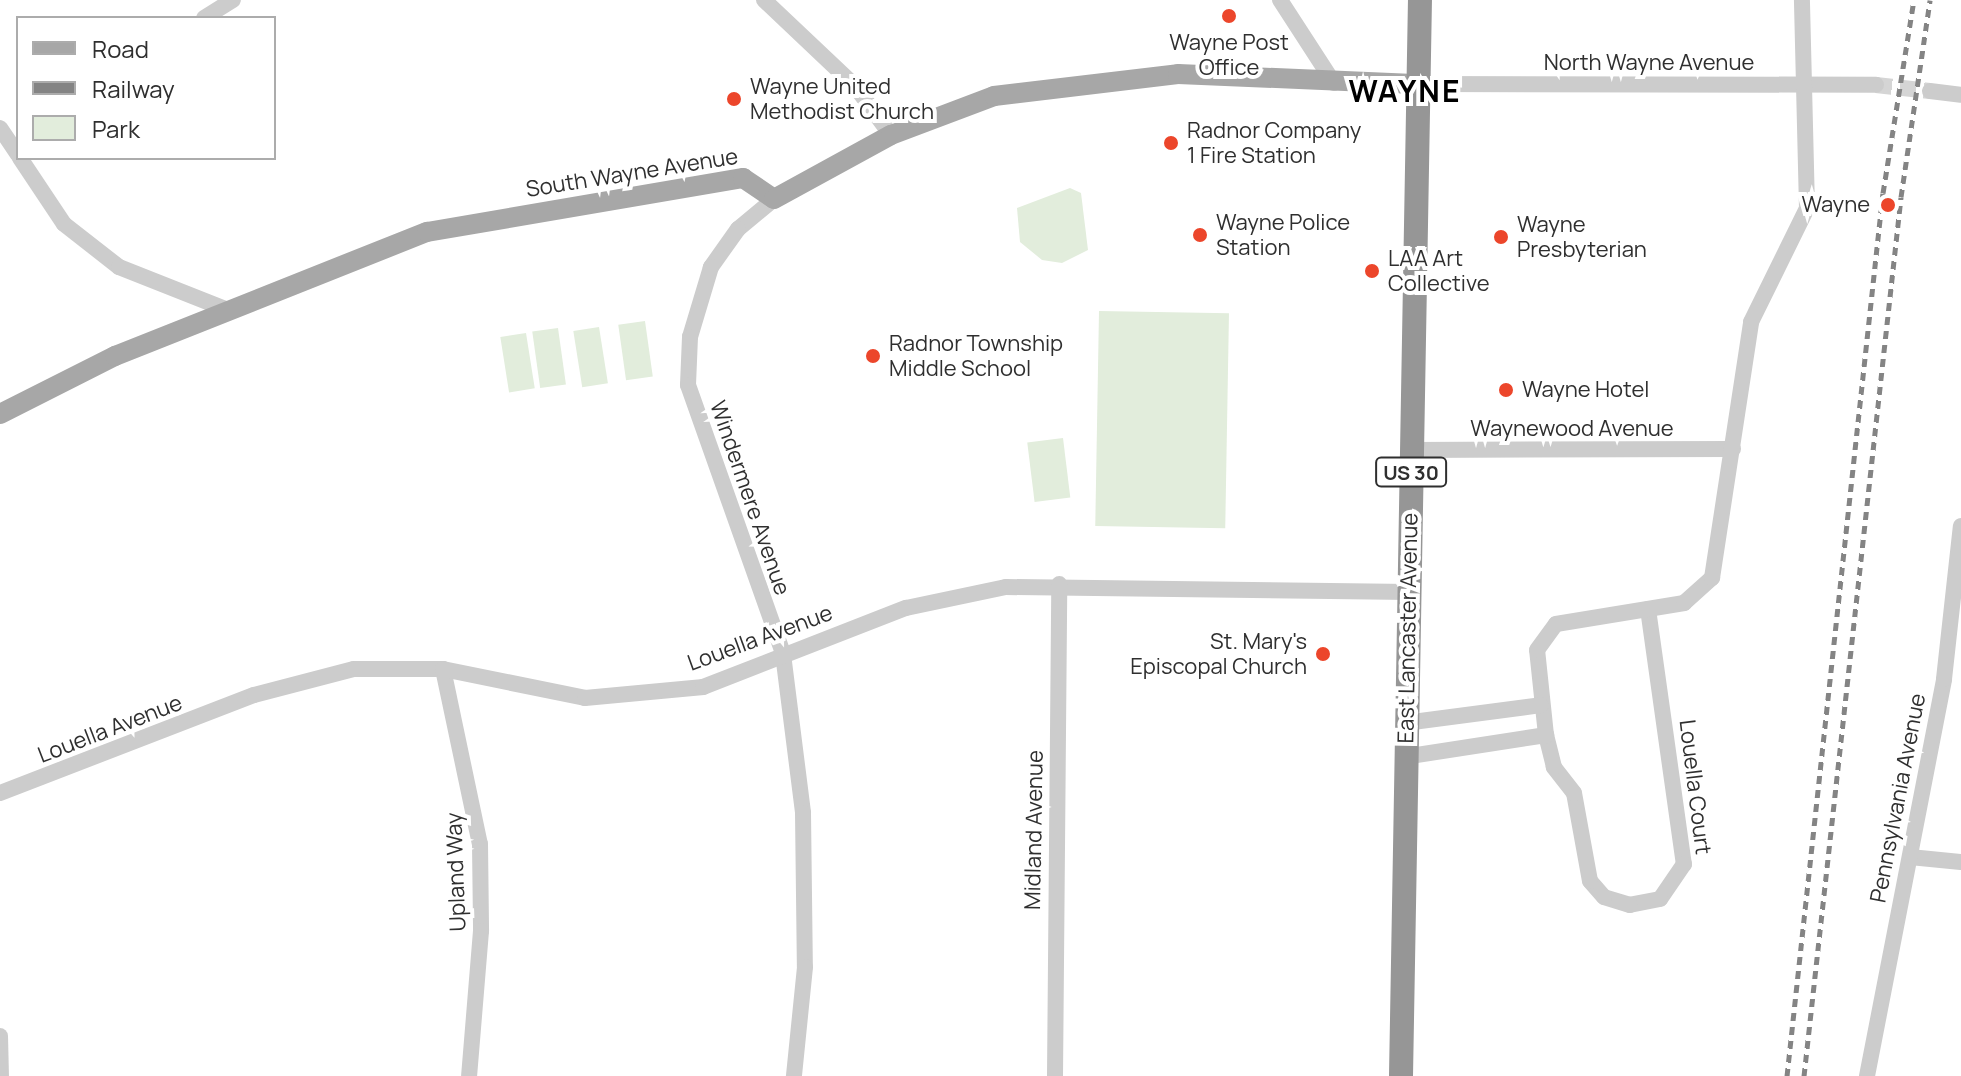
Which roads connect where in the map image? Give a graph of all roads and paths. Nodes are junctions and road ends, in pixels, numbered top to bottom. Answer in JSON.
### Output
{"nodes":[{"id":1,"x":233,"y":0,"type":"edge"},
{"id":2,"x":764,"y":0,"type":"edge"},
{"id":3,"x":1280,"y":0,"type":"edge"},
{"id":4,"x":1420,"y":0,"type":"edge"},
{"id":5,"x":1802,"y":0,"type":"edge"},
{"id":6,"x":207,"y":16,"type":"edge"},
{"id":7,"x":1334,"y":83,"type":"junction"},
{"id":8,"x":1420,"y":84,"type":"junction"},
{"id":9,"x":1876,"y":85,"type":"tunnel mouth"},
{"id":10,"x":1803,"y":86,"type":"junction"},
{"id":11,"x":1930,"y":91,"type":"tunnel mouth"},
{"id":12,"x":1961,"y":95,"type":"edge"},
{"id":13,"x":891,"y":135,"type":"junction"},
{"id":14,"x":21,"y":160,"type":"edge"},
{"id":15,"x":774,"y":199,"type":"junction"},
{"id":16,"x":230,"y":311,"type":"junction"},
{"id":17,"x":0,"y":414,"type":"edge"},
{"id":18,"x":1733,"y":449,"type":"junction"},
{"id":19,"x":1411,"y":450,"type":"junction"},
{"id":20,"x":1961,"y":526,"type":"edge"},
{"id":21,"x":1059,"y":584,"type":"junction"},
{"id":22,"x":1410,"y":592,"type":"junction"},
{"id":23,"x":1648,"y":609,"type":"junction"},
{"id":24,"x":783,"y":654,"type":"junction"},
{"id":25,"x":443,"y":669,"type":"junction"},
{"id":26,"x":1541,"y":705,"type":"junction"},
{"id":27,"x":1405,"y":723,"type":"junction"},
{"id":28,"x":1546,"y":735,"type":"junction"},
{"id":29,"x":1404,"y":757,"type":"junction"},
{"id":30,"x":0,"y":793,"type":"edge"},
{"id":31,"x":1910,"y":857,"type":"junction"},
{"id":32,"x":1954,"y":862,"type":"edge"},
{"id":33,"x":0,"y":1036,"type":"edge"},
{"id":34,"x":1,"y":1076,"type":"edge"},
{"id":35,"x":469,"y":1076,"type":"edge"},
{"id":36,"x":794,"y":1076,"type":"edge"},
{"id":37,"x":1055,"y":1076,"type":"edge"},
{"id":38,"x":1401,"y":1076,"type":"edge"},
{"id":39,"x":1867,"y":1076,"type":"edge"}],
"edges":[{"from":1,"to":6,"type":"street"},
{"from":2,"to":13,"type":"street"},
{"from":3,"to":7,"type":"street"},
{"from":4,"to":8,"type":"highway","number":"US 30"},
{"from":5,"to":10,"type":"street","name":"Louella Court"},
{"from":7,"to":8,"type":"main road"},
{"from":7,"to":13,"type":"main road"},
{"from":8,"to":10,"type":"street","name":"North Wayne Avenue"},
{"from":8,"to":19,"type":"highway","name":"East Lancaster Avenue","number":"US 30"},
{"from":9,"to":10,"type":"street","name":"North Wayne Avenue"},
{"from":10,"to":18,"type":"street","name":"Louella Court"},
{"from":11,"to":12,"type":"street"},
{"from":13,"to":15,"type":"main road"},
{"from":14,"to":16,"type":"street"},
{"from":15,"to":16,"type":"main road","name":"South Wayne Avenue"},
{"from":15,"to":24,"type":"street","name":"Windermere Avenue"},
{"from":16,"to":17,"type":"main road","name":"South Wayne Avenue"},
{"from":18,"to":19,"type":"street","name":"Waynewood Avenue"},
{"from":18,"to":23,"type":"street","name":"Louella Court"},
{"from":19,"to":22,"type":"highway","name":"East Lancaster Avenue","number":"US 30"},
{"from":20,"to":31,"type":"street","name":"Pennsylvania Avenue"},
{"from":21,"to":22,"type":"street","name":"Louella Avenue"},
{"from":21,"to":24,"type":"street","name":"Louella Avenue"},
{"from":21,"to":37,"type":"street","name":"Midland Avenue"},
{"from":22,"to":27,"type":"highway","name":"East Lancaster Avenue","number":"US 30"},
{"from":23,"to":26,"type":"street","name":"Louella Court"},
{"from":23,"to":28,"type":"street","name":"Louella Court"},
{"from":24,"to":25,"type":"street","name":"Louella Avenue"},
{"from":24,"to":36,"type":"street","name":"Windermere Avenue"},
{"from":25,"to":30,"type":"street","name":"Louella Avenue"},
{"from":25,"to":35,"type":"street","name":"Upland Way"},
{"from":26,"to":27,"type":"street"},
{"from":26,"to":28,"type":"street","name":"Louella Court"},
{"from":27,"to":29,"type":"highway","name":"East Lancaster Avenue","number":"US 30"},
{"from":28,"to":29,"type":"street"},
{"from":29,"to":38,"type":"highway","name":"East Lancaster Avenue","number":"US 30"},
{"from":31,"to":32,"type":"street"},
{"from":31,"to":39,"type":"street","name":"Pennsylvania Avenue"},
{"from":33,"to":34,"type":"street"}]}
